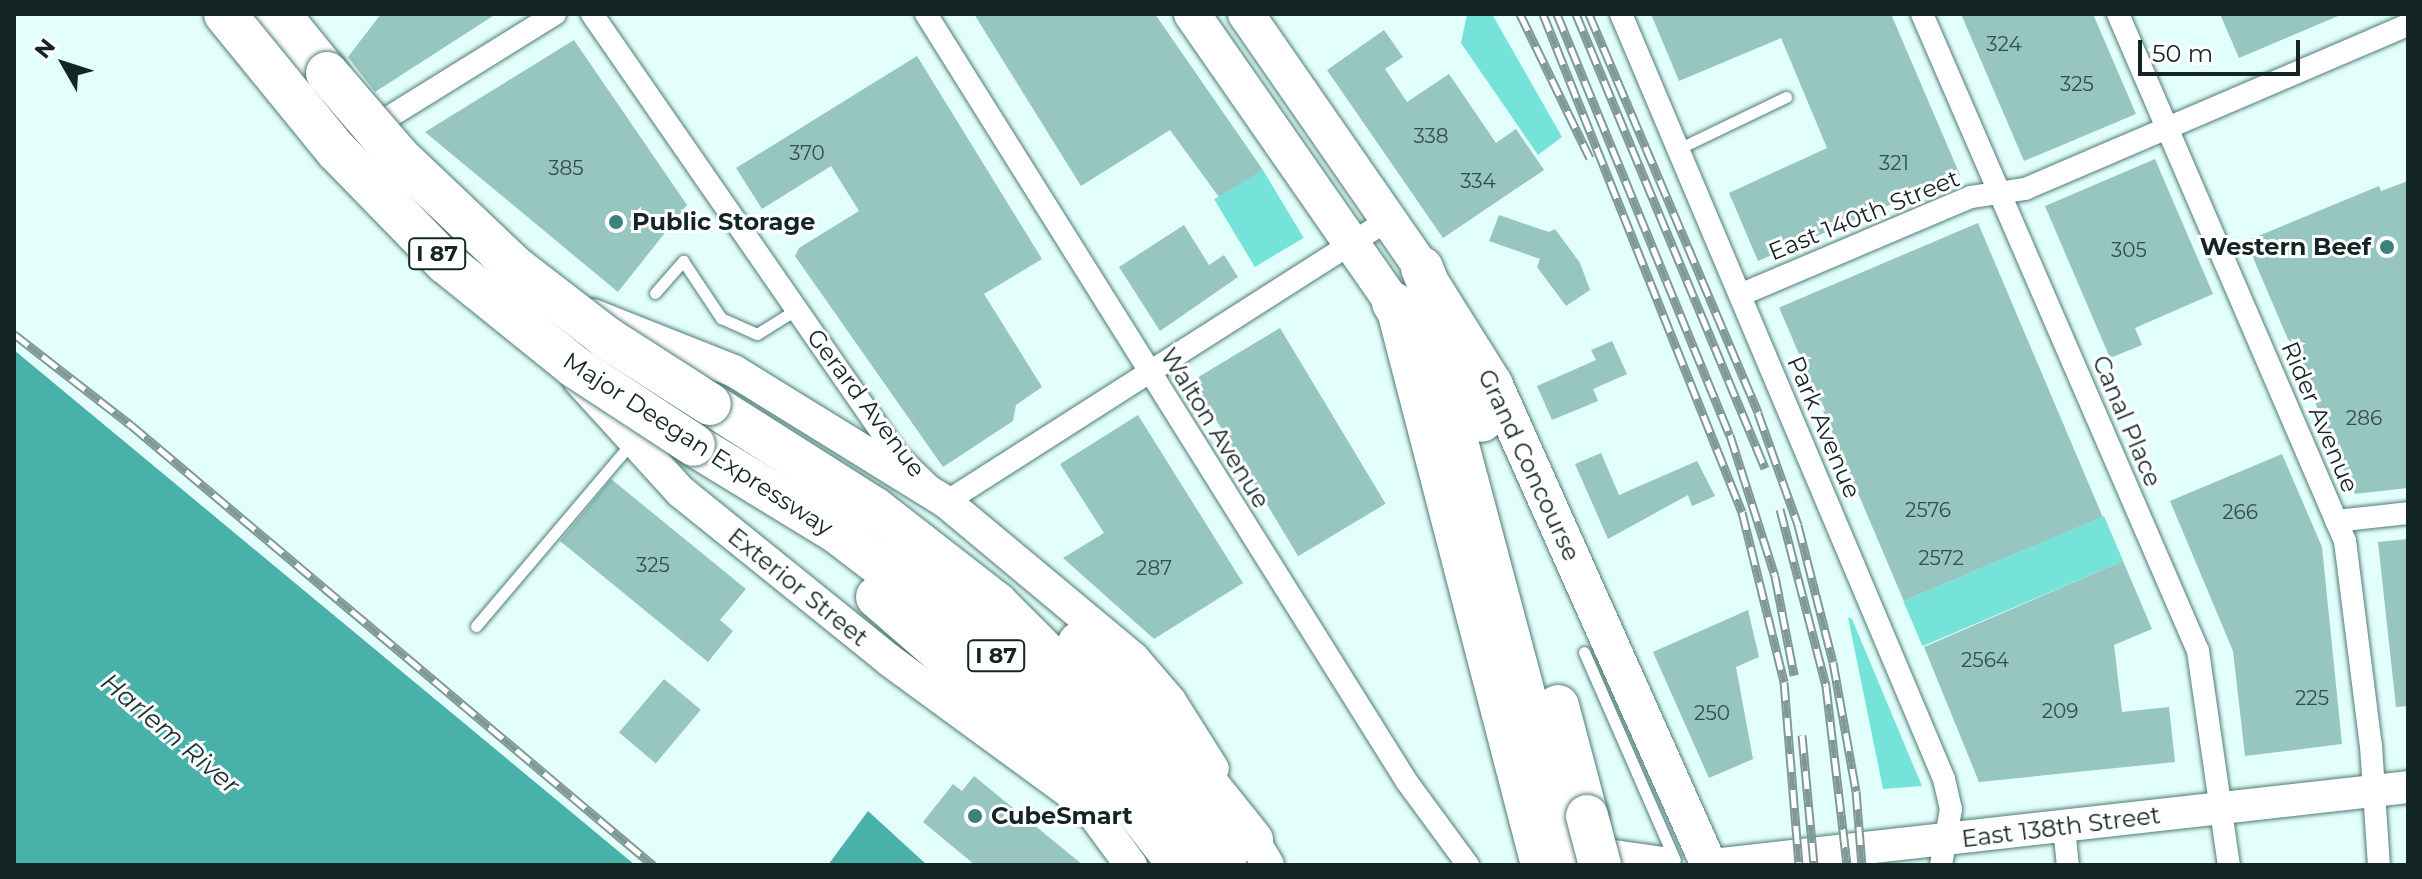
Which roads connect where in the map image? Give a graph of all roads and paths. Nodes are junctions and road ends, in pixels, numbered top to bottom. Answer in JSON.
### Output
{"nodes":[{"id":1,"x":225,"y":14,"type":"edge"},
{"id":2,"x":253,"y":14,"type":"edge"},
{"id":3,"x":279,"y":14,"type":"edge"},
{"id":4,"x":300,"y":14,"type":"edge"},
{"id":5,"x":555,"y":14,"type":"edge"},
{"id":6,"x":592,"y":14,"type":"edge"},
{"id":7,"x":926,"y":14,"type":"edge"},
{"id":8,"x":1192,"y":14,"type":"edge"},
{"id":9,"x":1246,"y":14,"type":"edge"},
{"id":10,"x":1621,"y":14,"type":"edge"},
{"id":11,"x":1922,"y":14,"type":"edge"},
{"id":12,"x":2118,"y":14,"type":"edge"},
{"id":13,"x":2408,"y":25,"type":"edge"},
{"id":14,"x":327,"y":73,"type":"junction"},
{"id":15,"x":1786,"y":97,"type":"dead end"},
{"id":16,"x":2167,"y":127,"type":"junction"},
{"id":17,"x":358,"y":137,"type":"junction"},
{"id":18,"x":1678,"y":149,"type":"junction"},
{"id":19,"x":1999,"y":192,"type":"junction"},
{"id":20,"x":1388,"y":220,"type":"junction"},
{"id":21,"x":1351,"y":243,"type":"junction"},
{"id":22,"x":1422,"y":268,"type":"junction"},
{"id":23,"x":493,"y":276,"type":"junction"},
{"id":24,"x":655,"y":293,"type":"dead end"},
{"id":25,"x":1740,"y":295,"type":"junction"},
{"id":26,"x":1393,"y":303,"type":"junction"},
{"id":27,"x":570,"y":306,"type":"junction"},
{"id":28,"x":797,"y":309,"type":"junction"},
{"id":29,"x":546,"y":340,"type":"junction"},
{"id":30,"x":1149,"y":372,"type":"junction"},
{"id":31,"x":631,"y":442,"type":"junction"},
{"id":32,"x":771,"y":493,"type":"junction"},
{"id":33,"x":946,"y":502,"type":"junction"},
{"id":34,"x":2408,"y":513,"type":"edge"},
{"id":35,"x":2336,"y":521,"type":"junction"},
{"id":36,"x":476,"y":626,"type":"dead end"},
{"id":37,"x":1584,"y":652,"type":"dead end"},
{"id":38,"x":2408,"y":787,"type":"edge"},
{"id":39,"x":2374,"y":790,"type":"junction"},
{"id":40,"x":1086,"y":804,"type":"junction"},
{"id":41,"x":2221,"y":807,"type":"junction"},
{"id":42,"x":1573,"y":821,"type":"junction"},
{"id":43,"x":2064,"y":828,"type":"junction"},
{"id":44,"x":1944,"y":852,"type":"edge"},
{"id":45,"x":1900,"y":854,"type":"edge"},
{"id":46,"x":1249,"y":857,"type":"edge"},
{"id":47,"x":1686,"y":864,"type":"edge"},
{"id":48,"x":1131,"y":865,"type":"edge"},
{"id":49,"x":1179,"y":865,"type":"edge"},
{"id":50,"x":1468,"y":865,"type":"edge"},
{"id":51,"x":1539,"y":865,"type":"edge"},
{"id":52,"x":1573,"y":865,"type":"edge"},
{"id":53,"x":1600,"y":865,"type":"edge"},
{"id":54,"x":2068,"y":865,"type":"edge"},
{"id":55,"x":2229,"y":865,"type":"edge"},
{"id":56,"x":2379,"y":865,"type":"edge"}],
"edges":[{"from":1,"to":32,"type":"highway","name":"Major Deegan Expressway","number":"I 87","bridge":true},
{"from":2,"to":17,"type":"main road","name":"Exterior Street"},
{"from":3,"to":14,"type":"highway","name":"Major Deegan Expressway","number":"I 87"},
{"from":4,"to":14,"type":"highway"},
{"from":4,"to":17,"type":"main road","name":"Exterior Street"},
{"from":5,"to":17,"type":"street"},
{"from":6,"to":28,"type":"street","name":"Gerard Avenue"},
{"from":7,"to":30,"type":"street","name":"Walton Avenue"},
{"from":8,"to":21,"type":"main road"},
{"from":9,"to":20,"type":"main road","name":"Grand Concourse"},
{"from":10,"to":18,"type":"street","name":"Park Avenue"},
{"from":11,"to":19,"type":"street","name":"Canal Place"},
{"from":12,"to":16,"type":"street","name":"Rider Avenue"},
{"from":13,"to":16,"type":"street","name":"East 140th Street"},
{"from":14,"to":46,"type":"highway","name":"Major Deegan Expressway","number":"I 87","bridge":true},
{"from":15,"to":18,"type":"lane"},
{"from":16,"to":19,"type":"street","name":"East 140th Street"},
{"from":16,"to":35,"type":"street","name":"Rider Avenue"},
{"from":17,"to":23,"type":"main road","name":"Exterior Street"},
{"from":18,"to":25,"type":"street","name":"Park Avenue"},
{"from":19,"to":25,"type":"street","name":"East 140th Street"},
{"from":19,"to":41,"type":"street","name":"Canal Place"},
{"from":20,"to":21,"type":"street"},
{"from":20,"to":22,"type":"main road","name":"Grand Concourse"},
{"from":21,"to":26,"type":"main road"},
{"from":21,"to":30,"type":"street"},
{"from":22,"to":42,"type":"highway"},
{"from":22,"to":47,"type":"main road","name":"Grand Concourse"},
{"from":23,"to":27,"type":"main road","name":"Exterior Street"},
{"from":23,"to":29,"type":"main road","name":"Exterior Street"},
{"from":24,"to":28,"type":"lane"},
{"from":25,"to":44,"type":"street","name":"Park Avenue"},
{"from":26,"to":42,"type":"highway"},
{"from":26,"to":51,"type":"main road"},
{"from":27,"to":29,"type":"main road"},
{"from":27,"to":33,"type":"main road","name":"Exterior Street"},
{"from":28,"to":33,"type":"street","name":"Gerard Avenue"},
{"from":29,"to":31,"type":"main road","name":"Exterior Street"},
{"from":30,"to":33,"type":"street"},
{"from":30,"to":50,"type":"street","name":"Walton Avenue"},
{"from":31,"to":36,"type":"lane"},
{"from":31,"to":40,"type":"main road","name":"Exterior Street"},
{"from":32,"to":40,"type":"highway"},
{"from":32,"to":49,"type":"highway","name":"Major Deegan Expressway","number":"I 87"},
{"from":33,"to":46,"type":"main road","name":"Gerard Avenue"},
{"from":34,"to":35,"type":"street"},
{"from":35,"to":39,"type":"street","name":"Rider Avenue"},
{"from":37,"to":47,"type":"lane"},
{"from":38,"to":39,"type":"main road","name":"East 138th Street"},
{"from":39,"to":41,"type":"main road","name":"East 138th Street"},
{"from":39,"to":56,"type":"street","name":"Rider Avenue"},
{"from":40,"to":48,"type":"main road","name":"Exterior Street"},
{"from":41,"to":43,"type":"main road","name":"East 138th Street"},
{"from":41,"to":55,"type":"street","name":"Canal Place"},
{"from":42,"to":52,"type":"highway"},
{"from":42,"to":53,"type":"highway","bridge":true},
{"from":43,"to":44,"type":"main road","name":"East 138th Street"},
{"from":43,"to":54,"type":"street"},
{"from":44,"to":45,"type":"main road","name":"East 138th Street"},
{"from":45,"to":47,"type":"main road","name":"East 138th Street"},
{"from":47,"to":52,"type":"main road","name":"East 138th Street"}]}
